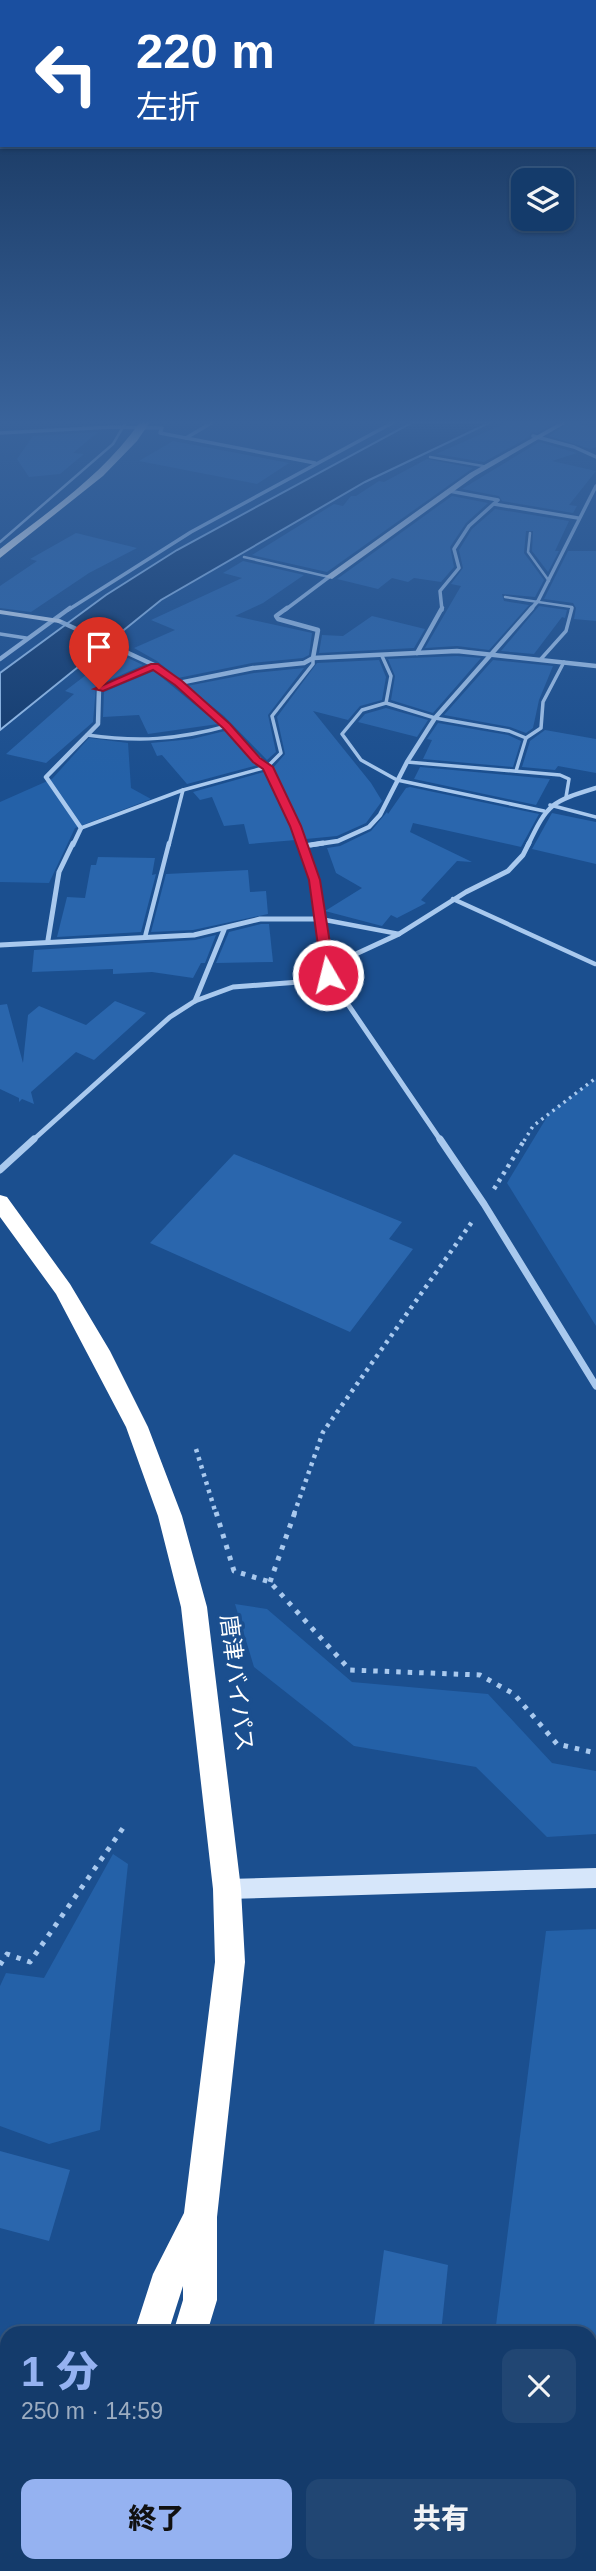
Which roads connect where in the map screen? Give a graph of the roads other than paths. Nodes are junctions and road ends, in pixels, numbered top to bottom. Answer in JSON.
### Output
{"nodes":[{"id":1,"x":16,"y":542,"type":"edge"},
{"id":2,"x":171,"y":542,"type":"edge"},
{"id":3,"x":378,"y":542,"type":"edge"},
{"id":4,"x":458,"y":542,"type":"edge"},
{"id":5,"x":529,"y":542,"type":"edge"},
{"id":6,"x":567,"y":542,"type":"edge"},
{"id":7,"x":0,"y":555,"type":"edge"},
{"id":8,"x":244,"y":557,"type":"dead end"},
{"id":9,"x":329,"y":577,"type":"junction"},
{"id":10,"x":549,"y":580,"type":"junction"},
{"id":11,"x":505,"y":597,"type":"dead end"},
{"id":12,"x":538,"y":601,"type":"junction"},
{"id":13,"x":0,"y":612,"type":"edge"},
{"id":14,"x":55,"y":620,"type":"junction"},
{"id":15,"x":0,"y":635,"type":"edge"},
{"id":16,"x":26,"y":638,"type":"junction"},
{"id":17,"x":417,"y":653,"type":"junction"},
{"id":18,"x":491,"y":654,"type":"junction"},
{"id":19,"x":382,"y":656,"type":"junction"},
{"id":20,"x":313,"y":658,"type":"junction"},
{"id":21,"x":0,"y":659,"type":"edge"},
{"id":22,"x":540,"y":660,"type":"junction"},
{"id":23,"x":564,"y":662,"type":"junction"},
{"id":24,"x":154,"y":666,"type":"junction"},
{"id":25,"x":596,"y":666,"type":"edge"},
{"id":26,"x":179,"y":683,"type":"junction"},
{"id":27,"x":386,"y":703,"type":"junction"},
{"id":28,"x":435,"y":718,"type":"junction"},
{"id":29,"x":227,"y":726,"type":"junction"},
{"id":30,"x":88,"y":735,"type":"junction"},
{"id":31,"x":526,"y":738,"type":"junction"},
{"id":32,"x":407,"y":762,"type":"junction"},
{"id":33,"x":267,"y":767,"type":"junction"},
{"id":34,"x":516,"y":771,"type":"junction"},
{"id":35,"x":397,"y":780,"type":"junction"},
{"id":36,"x":596,"y":788,"type":"edge"},
{"id":37,"x":183,"y":790,"type":"junction"},
{"id":38,"x":566,"y":797,"type":"junction"},
{"id":39,"x":550,"y":805,"type":"junction"},
{"id":40,"x":544,"y":811,"type":"junction"},
{"id":41,"x":596,"y":817,"type":"edge"},
{"id":42,"x":81,"y":828,"type":"junction"},
{"id":43,"x":304,"y":846,"type":"junction"},
{"id":44,"x":453,"y":899,"type":"junction"},
{"id":45,"x":320,"y":919,"type":"junction"},
{"id":46,"x":224,"y":930,"type":"junction"},
{"id":47,"x":399,"y":934,"type":"junction"},
{"id":48,"x":145,"y":937,"type":"junction"},
{"id":49,"x":48,"y":940,"type":"junction"},
{"id":50,"x":0,"y":945,"type":"edge"},
{"id":51,"x":595,"y":964,"type":"edge"},
{"id":52,"x":328,"y":975,"type":"junction"},
{"id":53,"x":195,"y":1001,"type":"junction"},
{"id":54,"x":0,"y":1170,"type":"edge"},
{"id":55,"x":0,"y":1202,"type":"edge"},
{"id":56,"x":596,"y":1386,"type":"edge"},
{"id":57,"x":596,"y":1878,"type":"edge"},
{"id":58,"x":228,"y":1889,"type":"junction"},
{"id":59,"x":200,"y":2217,"type":"junction"},
{"id":60,"x":153,"y":2326,"type":"edge"},
{"id":61,"x":192,"y":2326,"type":"edge"}],
"edges":[{"from":1,"to":7,"type":"highway"},
{"from":2,"to":14,"type":"street"},
{"from":3,"to":9,"type":"street"},
{"from":4,"to":17,"type":"street"},
{"from":5,"to":10,"type":"lane"},
{"from":6,"to":10,"type":"street"},
{"from":8,"to":9,"type":"lane"},
{"from":9,"to":20,"type":"street"},
{"from":10,"to":12,"type":"street"},
{"from":11,"to":12,"type":"lane"},
{"from":12,"to":18,"type":"street"},
{"from":12,"to":22,"type":"lane"},
{"from":13,"to":14,"type":"street"},
{"from":14,"to":16,"type":"street"},
{"from":14,"to":24,"type":"street"},
{"from":15,"to":16,"type":"lane"},
{"from":16,"to":21,"type":"street"},
{"from":17,"to":18,"type":"street"},
{"from":17,"to":19,"type":"street"},
{"from":18,"to":22,"type":"street"},
{"from":18,"to":28,"type":"street"},
{"from":19,"to":20,"type":"street"},
{"from":19,"to":27,"type":"lane"},
{"from":20,"to":26,"type":"street"},
{"from":20,"to":33,"type":"lane"},
{"from":22,"to":23,"type":"street"},
{"from":23,"to":25,"type":"street"},
{"from":23,"to":31,"type":"lane"},
{"from":24,"to":26,"type":"street"},
{"from":24,"to":30,"type":"street"},
{"from":26,"to":29,"type":"street"},
{"from":27,"to":28,"type":"lane"},
{"from":27,"to":35,"type":"lane"},
{"from":28,"to":31,"type":"lane"},
{"from":28,"to":32,"type":"street"},
{"from":29,"to":30,"type":"lane"},
{"from":29,"to":33,"type":"street"},
{"from":30,"to":42,"type":"street"},
{"from":31,"to":34,"type":"lane"},
{"from":32,"to":34,"type":"lane"},
{"from":32,"to":35,"type":"street"},
{"from":33,"to":37,"type":"lane"},
{"from":33,"to":43,"type":"street"},
{"from":34,"to":38,"type":"lane"},
{"from":35,"to":40,"type":"lane"},
{"from":35,"to":43,"type":"street"},
{"from":36,"to":38,"type":"street"},
{"from":37,"to":42,"type":"lane"},
{"from":37,"to":48,"type":"lane"},
{"from":38,"to":39,"type":"street"},
{"from":39,"to":40,"type":"street"},
{"from":39,"to":41,"type":"lane"},
{"from":40,"to":44,"type":"street"},
{"from":42,"to":49,"type":"street"},
{"from":43,"to":45,"type":"street"},
{"from":44,"to":47,"type":"street"},
{"from":44,"to":51,"type":"lane"},
{"from":45,"to":46,"type":"street"},
{"from":45,"to":47,"type":"lane"},
{"from":45,"to":52,"type":"street"},
{"from":46,"to":48,"type":"street"},
{"from":46,"to":53,"type":"street"},
{"from":47,"to":52,"type":"street"},
{"from":48,"to":49,"type":"street"},
{"from":49,"to":50,"type":"street"},
{"from":52,"to":53,"type":"street"},
{"from":52,"to":56,"type":"street"},
{"from":53,"to":54,"type":"street"},
{"from":55,"to":58,"type":"highway","name":"唐津バイパス"},
{"from":57,"to":58,"type":"street"},
{"from":58,"to":59,"type":"highway","name":"唐津バイパス"},
{"from":59,"to":60,"type":"highway","name":"唐津バイパス"},
{"from":59,"to":61,"type":"highway","name":"唐津バイパス"}]}
